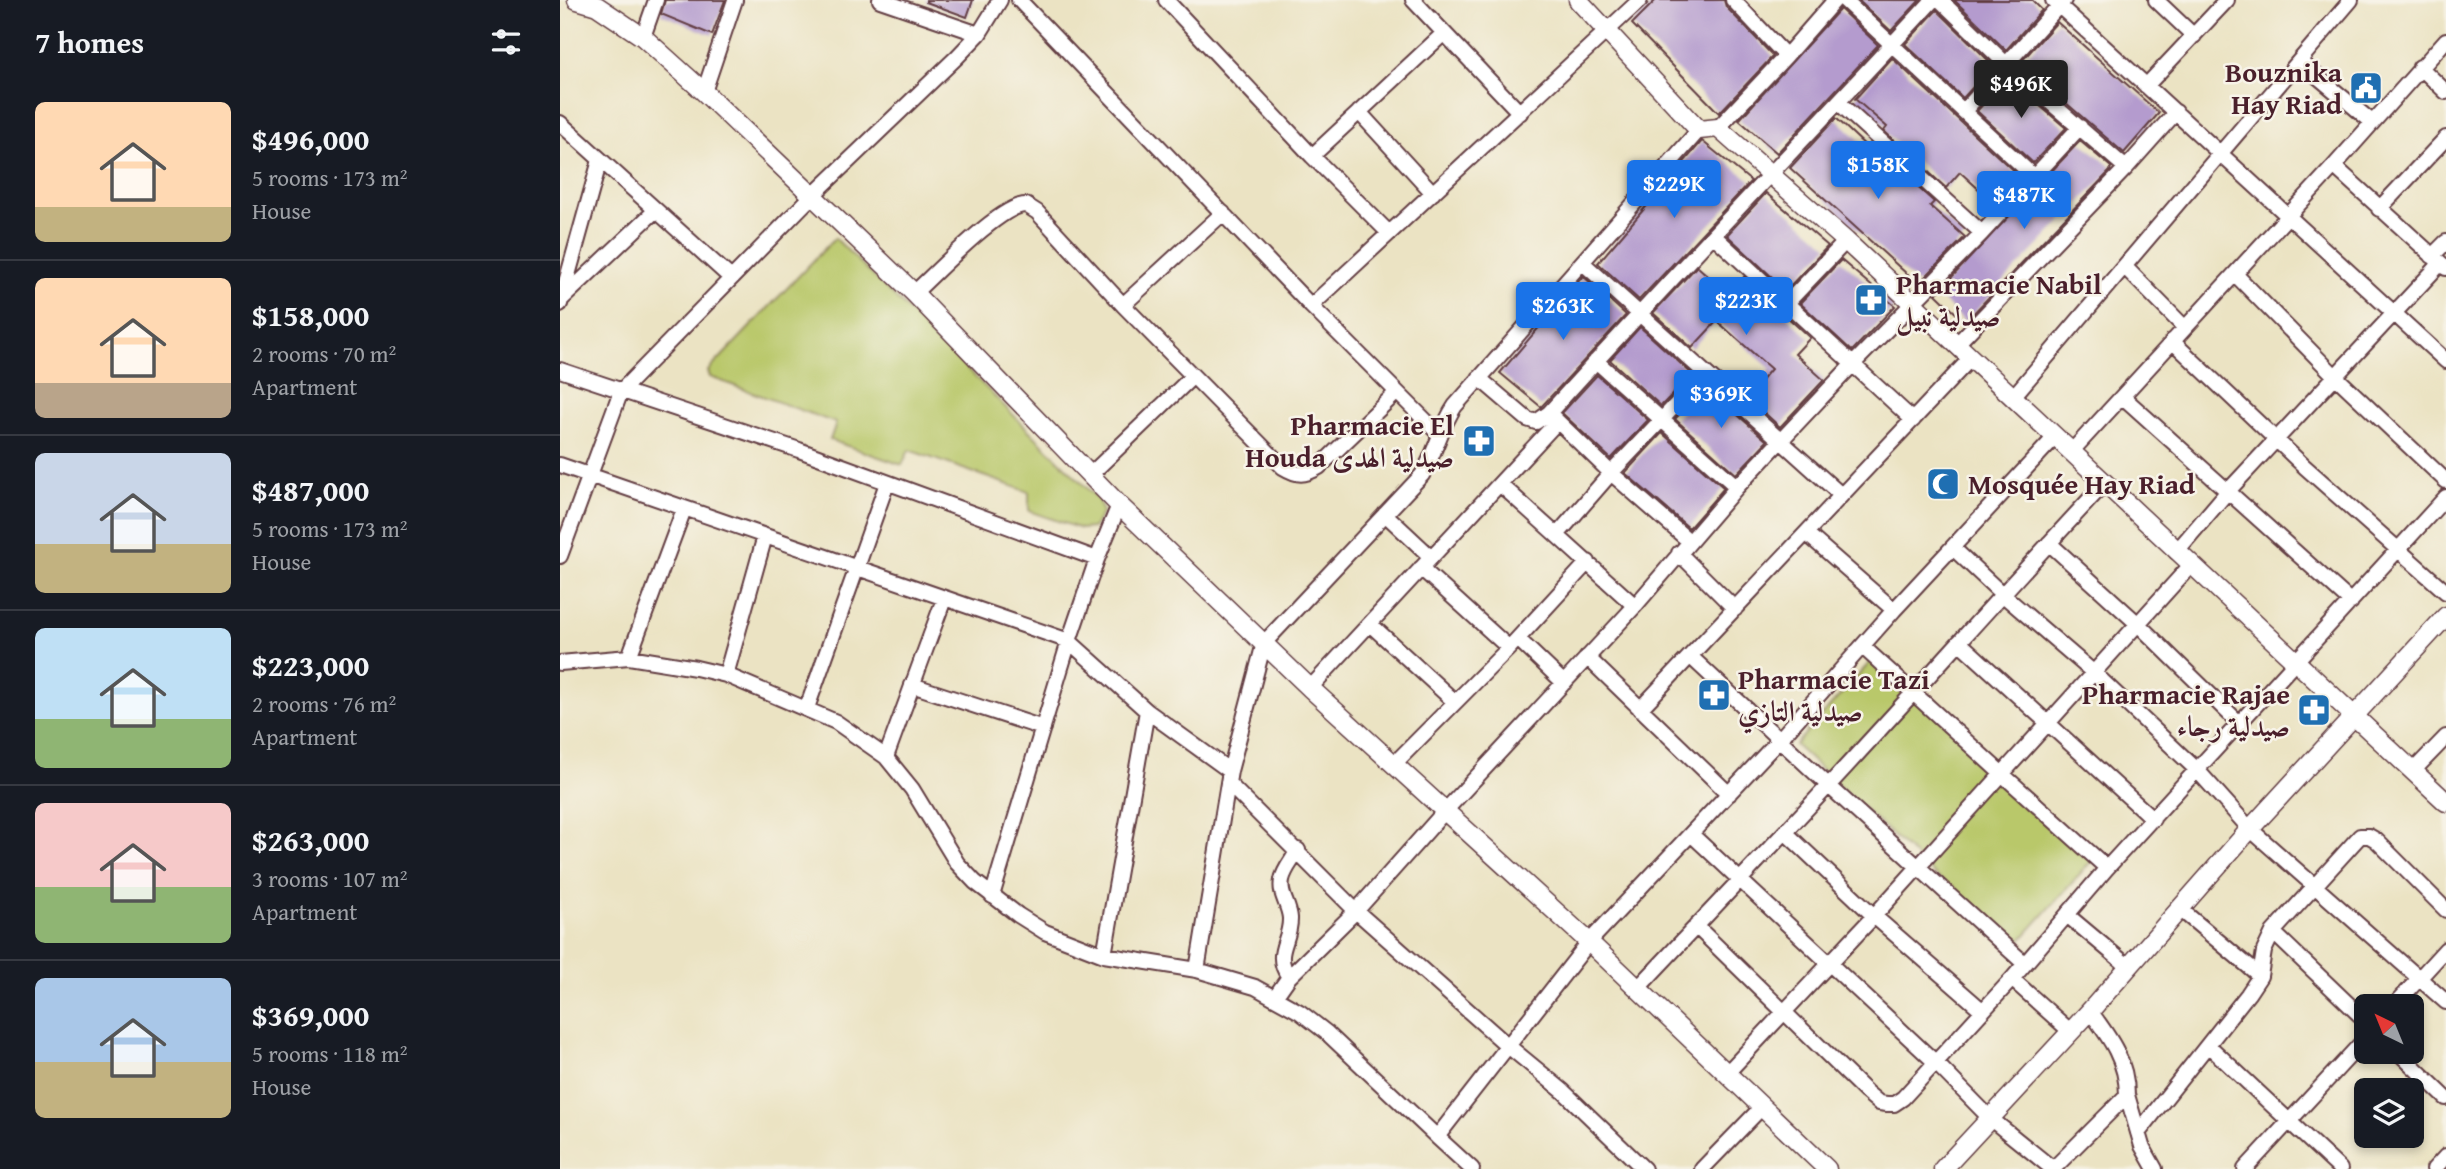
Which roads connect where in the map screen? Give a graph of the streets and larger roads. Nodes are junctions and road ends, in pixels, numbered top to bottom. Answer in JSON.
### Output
{"nodes":[{"id":1,"x":577,"y":0,"type":"edge"},
{"id":2,"x":656,"y":0,"type":"edge"},
{"id":3,"x":735,"y":0,"type":"edge"},
{"id":4,"x":880,"y":0,"type":"edge"},
{"id":5,"x":1000,"y":0,"type":"edge"},
{"id":6,"x":1019,"y":0,"type":"edge"},
{"id":7,"x":1166,"y":0,"type":"edge"},
{"id":8,"x":1413,"y":0,"type":"edge"},
{"id":9,"x":1578,"y":0,"type":"edge"},
{"id":10,"x":1640,"y":0,"type":"edge"},
{"id":11,"x":1734,"y":0,"type":"edge"},
{"id":12,"x":1835,"y":0,"type":"edge"},
{"id":13,"x":1844,"y":0,"type":"edge"},
{"id":14,"x":1933,"y":0,"type":"edge"},
{"id":15,"x":1940,"y":0,"type":"edge"},
{"id":16,"x":2156,"y":0,"type":"edge"},
{"id":17,"x":2227,"y":0,"type":"edge"},
{"id":18,"x":2351,"y":0,"type":"edge"},
{"id":19,"x":2059,"y":2,"type":"edge"},
{"id":20,"x":1607,"y":31,"type":"junction"},
{"id":21,"x":1444,"y":33,"type":"junction"},
{"id":22,"x":979,"y":34,"type":"junction"},
{"id":23,"x":2194,"y":36,"type":"junction"},
{"id":24,"x":643,"y":37,"type":"junction"},
{"id":25,"x":2446,"y":40,"type":"edge"},
{"id":26,"x":1892,"y":44,"type":"junction"},
{"id":27,"x":1786,"y":56,"type":"junction"},
{"id":28,"x":2299,"y":61,"type":"junction"},
{"id":29,"x":2006,"y":64,"type":"junction"},
{"id":30,"x":2420,"y":67,"type":"junction"},
{"id":31,"x":2146,"y":86,"type":"junction"},
{"id":32,"x":704,"y":92,"type":"junction"},
{"id":33,"x":2446,"y":92,"type":"edge"},
{"id":34,"x":1838,"y":102,"type":"junction"},
{"id":35,"x":1964,"y":111,"type":"junction"},
{"id":36,"x":1359,"y":112,"type":"junction"},
{"id":37,"x":2176,"y":112,"type":"junction"},
{"id":38,"x":1520,"y":113,"type":"junction"},
{"id":39,"x":2372,"y":122,"type":"junction"},
{"id":40,"x":560,"y":123,"type":"edge"},
{"id":41,"x":2080,"y":127,"type":"junction"},
{"id":42,"x":1718,"y":128,"type":"junction"},
{"id":43,"x":1699,"y":130,"type":"junction"},
{"id":44,"x":2446,"y":138,"type":"edge"},
{"id":45,"x":2221,"y":152,"type":"junction"},
{"id":46,"x":1312,"y":156,"type":"junction"},
{"id":47,"x":600,"y":160,"type":"junction"},
{"id":48,"x":2334,"y":166,"type":"junction"},
{"id":49,"x":2126,"y":168,"type":"junction"},
{"id":50,"x":1769,"y":174,"type":"junction"},
{"id":51,"x":2033,"y":176,"type":"junction"},
{"id":52,"x":1433,"y":193,"type":"junction"},
{"id":53,"x":812,"y":197,"type":"junction"},
{"id":54,"x":2379,"y":209,"type":"junction"},
{"id":55,"x":656,"y":210,"type":"junction"},
{"id":56,"x":1223,"y":213,"type":"junction"},
{"id":57,"x":2288,"y":216,"type":"junction"},
{"id":58,"x":1389,"y":233,"type":"junction"},
{"id":59,"x":1982,"y":233,"type":"junction"},
{"id":60,"x":1714,"y":236,"type":"junction"},
{"id":61,"x":1846,"y":241,"type":"junction"},
{"id":62,"x":2446,"y":242,"type":"edge"},
{"id":63,"x":1583,"y":263,"type":"junction"},
{"id":64,"x":2439,"y":263,"type":"edge"},
{"id":65,"x":2125,"y":267,"type":"junction"},
{"id":66,"x":2235,"y":274,"type":"junction"},
{"id":67,"x":731,"y":278,"type":"junction"},
{"id":68,"x":914,"y":293,"type":"junction"},
{"id":69,"x":561,"y":301,"type":"edge"},
{"id":70,"x":1912,"y":303,"type":"junction"},
{"id":71,"x":1786,"y":304,"type":"junction"},
{"id":72,"x":1123,"y":305,"type":"junction"},
{"id":73,"x":1311,"y":306,"type":"junction"},
{"id":74,"x":1639,"y":313,"type":"junction"},
{"id":75,"x":2396,"y":313,"type":"junction"},
{"id":76,"x":2185,"y":328,"type":"junction"},
{"id":77,"x":2172,"y":341,"type":"junction"},
{"id":78,"x":1956,"y":345,"type":"junction"},
{"id":79,"x":1970,"y":359,"type":"junction"},
{"id":80,"x":1595,"y":361,"type":"junction"},
{"id":81,"x":2446,"y":361,"type":"edge"},
{"id":82,"x":1852,"y":365,"type":"junction"},
{"id":83,"x":560,"y":370,"type":"edge"},
{"id":84,"x":1705,"y":374,"type":"junction"},
{"id":85,"x":1193,"y":376,"type":"junction"},
{"id":86,"x":2336,"y":377,"type":"junction"},
{"id":87,"x":1479,"y":378,"type":"junction"},
{"id":88,"x":621,"y":391,"type":"junction"},
{"id":89,"x":1396,"y":393,"type":"junction"},
{"id":90,"x":2123,"y":397,"type":"junction"},
{"id":91,"x":2012,"y":398,"type":"junction"},
{"id":92,"x":1553,"y":417,"type":"junction"},
{"id":93,"x":1913,"y":419,"type":"junction"},
{"id":94,"x":1662,"y":421,"type":"junction"},
{"id":95,"x":1439,"y":434,"type":"junction"},
{"id":96,"x":2055,"y":437,"type":"junction"},
{"id":97,"x":2278,"y":440,"type":"junction"},
{"id":98,"x":1780,"y":441,"type":"junction"},
{"id":99,"x":2071,"y":452,"type":"junction"},
{"id":100,"x":560,"y":465,"type":"edge"},
{"id":101,"x":1611,"y":473,"type":"junction"},
{"id":102,"x":589,"y":474,"type":"junction"},
{"id":103,"x":1090,"y":475,"type":"junction"},
{"id":104,"x":2446,"y":481,"type":"edge"},
{"id":105,"x":887,"y":482,"type":"junction"},
{"id":106,"x":1500,"y":484,"type":"junction"},
{"id":107,"x":2105,"y":484,"type":"junction"},
{"id":108,"x":1737,"y":487,"type":"junction"},
{"id":109,"x":2228,"y":491,"type":"junction"},
{"id":110,"x":1841,"y":495,"type":"junction"},
{"id":111,"x":2446,"y":498,"type":"edge"},
{"id":112,"x":1119,"y":505,"type":"junction"},
{"id":113,"x":684,"y":509,"type":"junction"},
{"id":114,"x":1385,"y":514,"type":"junction"},
{"id":115,"x":1806,"y":533,"type":"junction"},
{"id":116,"x":1557,"y":535,"type":"junction"},
{"id":117,"x":765,"y":536,"type":"junction"},
{"id":118,"x":1689,"y":541,"type":"junction"},
{"id":119,"x":2049,"y":543,"type":"junction"},
{"id":120,"x":1953,"y":548,"type":"junction"},
{"id":121,"x":2398,"y":550,"type":"junction"},
{"id":122,"x":2176,"y":552,"type":"junction"},
{"id":123,"x":1679,"y":553,"type":"junction"},
{"id":124,"x":560,"y":556,"type":"edge"},
{"id":125,"x":1097,"y":559,"type":"junction"},
{"id":126,"x":1426,"y":562,"type":"junction"},
{"id":127,"x":1588,"y":562,"type":"junction"},
{"id":128,"x":2191,"y":565,"type":"junction"},
{"id":129,"x":857,"y":568,"type":"junction"},
{"id":130,"x":2446,"y":592,"type":"edge"},
{"id":131,"x":2002,"y":594,"type":"junction"},
{"id":132,"x":944,"y":598,"type":"junction"},
{"id":133,"x":2351,"y":602,"type":"junction"},
{"id":134,"x":1635,"y":606,"type":"junction"},
{"id":135,"x":1735,"y":609,"type":"junction"},
{"id":136,"x":1894,"y":610,"type":"junction"},
{"id":137,"x":2446,"y":617,"type":"edge"},
{"id":138,"x":1370,"y":624,"type":"junction"},
{"id":139,"x":2138,"y":624,"type":"junction"},
{"id":140,"x":1069,"y":641,"type":"junction"},
{"id":141,"x":1959,"y":642,"type":"junction"},
{"id":142,"x":1264,"y":643,"type":"junction"},
{"id":143,"x":1513,"y":644,"type":"junction"},
{"id":144,"x":1862,"y":646,"type":"junction"},
{"id":145,"x":629,"y":657,"type":"junction"},
{"id":146,"x":1587,"y":657,"type":"junction"},
{"id":147,"x":1691,"y":657,"type":"junction"},
{"id":148,"x":2298,"y":662,"type":"junction"},
{"id":149,"x":560,"y":663,"type":"edge"},
{"id":150,"x":2094,"y":673,"type":"junction"},
{"id":151,"x":726,"y":675,"type":"junction"},
{"id":152,"x":1564,"y":682,"type":"junction"},
{"id":153,"x":912,"y":685,"type":"junction"},
{"id":154,"x":1310,"y":688,"type":"junction"},
{"id":155,"x":1913,"y":694,"type":"junction"},
{"id":156,"x":1455,"y":702,"type":"junction"},
{"id":157,"x":807,"y":708,"type":"junction"},
{"id":158,"x":1640,"y":709,"type":"junction"},
{"id":159,"x":1147,"y":711,"type":"junction"},
{"id":160,"x":2354,"y":716,"type":"junction"},
{"id":161,"x":2047,"y":723,"type":"junction"},
{"id":162,"x":2240,"y":724,"type":"junction"},
{"id":163,"x":1043,"y":728,"type":"junction"},
{"id":164,"x":2446,"y":737,"type":"edge"},
{"id":165,"x":1779,"y":740,"type":"junction"},
{"id":166,"x":886,"y":757,"type":"junction"},
{"id":167,"x":1394,"y":764,"type":"junction"},
{"id":168,"x":2197,"y":770,"type":"junction"},
{"id":169,"x":2413,"y":771,"type":"junction"},
{"id":170,"x":2002,"y":774,"type":"junction"},
{"id":171,"x":1229,"y":777,"type":"junction"},
{"id":172,"x":1829,"y":786,"type":"junction"},
{"id":173,"x":1729,"y":794,"type":"junction"},
{"id":174,"x":2446,"y":802,"type":"edge"},
{"id":175,"x":1444,"y":811,"type":"junction"},
{"id":176,"x":2153,"y":819,"type":"junction"},
{"id":177,"x":2250,"y":829,"type":"junction"},
{"id":178,"x":1785,"y":832,"type":"junction"},
{"id":179,"x":1691,"y":834,"type":"junction"},
{"id":180,"x":1298,"y":850,"type":"junction"},
{"id":181,"x":1918,"y":867,"type":"junction"},
{"id":182,"x":2107,"y":868,"type":"junction"},
{"id":183,"x":1739,"y":880,"type":"junction"},
{"id":184,"x":2315,"y":887,"type":"junction"},
{"id":185,"x":992,"y":896,"type":"junction"},
{"id":186,"x":2180,"y":909,"type":"junction"},
{"id":187,"x":2446,"y":910,"type":"edge"},
{"id":188,"x":1356,"y":911,"type":"junction"},
{"id":189,"x":2067,"y":915,"type":"junction"},
{"id":190,"x":1874,"y":916,"type":"junction"},
{"id":191,"x":1696,"y":926,"type":"junction"},
{"id":192,"x":2273,"y":932,"type":"junction"},
{"id":193,"x":1589,"y":942,"type":"junction"},
{"id":194,"x":2446,"y":949,"type":"edge"},
{"id":195,"x":1104,"y":955,"type":"junction"},
{"id":196,"x":1829,"y":964,"type":"junction"},
{"id":197,"x":2025,"y":964,"type":"junction"},
{"id":198,"x":2130,"y":967,"type":"junction"},
{"id":199,"x":1197,"y":970,"type":"junction"},
{"id":200,"x":2260,"y":976,"type":"junction"},
{"id":201,"x":1289,"y":977,"type":"junction"},
{"id":202,"x":2419,"y":978,"type":"junction"},
{"id":203,"x":2012,"y":979,"type":"junction"},
{"id":204,"x":1638,"y":988,"type":"junction"},
{"id":205,"x":2405,"y":994,"type":"edge"},
{"id":206,"x":1275,"y":997,"type":"junction"},
{"id":207,"x":2446,"y":1002,"type":"edge"},
{"id":208,"x":1784,"y":1010,"type":"junction"},
{"id":209,"x":2354,"y":1010,"type":"edge"},
{"id":210,"x":1983,"y":1011,"type":"junction"},
{"id":211,"x":2090,"y":1011,"type":"junction"},
{"id":212,"x":2071,"y":1032,"type":"junction"},
{"id":213,"x":1507,"y":1045,"type":"junction"},
{"id":214,"x":2209,"y":1046,"type":"junction"},
{"id":215,"x":2354,"y":1051,"type":"edge"},
{"id":216,"x":1936,"y":1063,"type":"junction"},
{"id":217,"x":2411,"y":1064,"type":"edge"},
{"id":218,"x":1727,"y":1073,"type":"junction"},
{"id":219,"x":2127,"y":1095,"type":"junction"},
{"id":220,"x":2446,"y":1098,"type":"edge"},
{"id":221,"x":1762,"y":1107,"type":"junction"},
{"id":222,"x":1991,"y":1119,"type":"junction"},
{"id":223,"x":2288,"y":1122,"type":"junction"},
{"id":224,"x":2138,"y":1133,"type":"junction"},
{"id":225,"x":1437,"y":1137,"type":"junction"},
{"id":226,"x":2446,"y":1156,"type":"edge"},
{"id":227,"x":1472,"y":1169,"type":"edge"},
{"id":228,"x":1644,"y":1169,"type":"edge"},
{"id":229,"x":1702,"y":1169,"type":"edge"},
{"id":230,"x":1827,"y":1169,"type":"edge"},
{"id":231,"x":1943,"y":1169,"type":"edge"},
{"id":232,"x":2053,"y":1169,"type":"edge"},
{"id":233,"x":2155,"y":1169,"type":"edge"},
{"id":234,"x":2245,"y":1169,"type":"edge"},
{"id":235,"x":2340,"y":1169,"type":"edge"},
{"id":236,"x":2434,"y":1169,"type":"edge"}],
"edges":[{"from":1,"to":24,"type":"street"},
{"from":2,"to":24,"type":"street"},
{"from":3,"to":32,"type":"street"},
{"from":4,"to":22,"type":"street"},
{"from":5,"to":22,"type":"street"},
{"from":6,"to":56,"type":"street"},
{"from":7,"to":46,"type":"street"},
{"from":8,"to":21,"type":"street"},
{"from":9,"to":20,"type":"street"},
{"from":10,"to":20,"type":"street"},
{"from":11,"to":27,"type":"street"},
{"from":12,"to":27,"type":"street"},
{"from":13,"to":26,"type":"street"},
{"from":14,"to":26,"type":"street"},
{"from":15,"to":29,"type":"street"},
{"from":16,"to":23,"type":"street"},
{"from":17,"to":23,"type":"street"},
{"from":18,"to":28,"type":"street"},
{"from":19,"to":29,"type":"street"},
{"from":19,"to":31,"type":"street"},
{"from":20,"to":38,"type":"street"},
{"from":20,"to":43,"type":"street"},
{"from":21,"to":36,"type":"street"},
{"from":21,"to":38,"type":"street"},
{"from":22,"to":53,"type":"street"},
{"from":23,"to":31,"type":"street"},
{"from":24,"to":32,"type":"street"},
{"from":25,"to":30,"type":"street"},
{"from":26,"to":34,"type":"street"},
{"from":26,"to":35,"type":"street"},
{"from":27,"to":42,"type":"street"},
{"from":28,"to":39,"type":"street"},
{"from":28,"to":45,"type":"street"},
{"from":29,"to":35,"type":"street"},
{"from":29,"to":41,"type":"street"},
{"from":30,"to":33,"type":"street"},
{"from":30,"to":39,"type":"street"},
{"from":31,"to":37,"type":"street"},
{"from":32,"to":53,"type":"street"},
{"from":34,"to":50,"type":"street"},
{"from":34,"to":59,"type":"street"},
{"from":35,"to":51,"type":"street"},
{"from":36,"to":46,"type":"street"},
{"from":36,"to":52,"type":"street"},
{"from":37,"to":45,"type":"street"},
{"from":37,"to":49,"type":"street"},
{"from":38,"to":52,"type":"street"},
{"from":39,"to":48,"type":"street"},
{"from":40,"to":47,"type":"street"},
{"from":41,"to":49,"type":"street"},
{"from":41,"to":51,"type":"street"},
{"from":42,"to":43,"type":"street"},
{"from":42,"to":50,"type":"street"},
{"from":43,"to":63,"type":"street"},
{"from":44,"to":54,"type":"street"},
{"from":45,"to":57,"type":"street"},
{"from":45,"to":65,"type":"street"},
{"from":46,"to":58,"type":"street"},
{"from":47,"to":55,"type":"street"},
{"from":47,"to":69,"type":"street"},
{"from":48,"to":54,"type":"street"},
{"from":48,"to":57,"type":"street"},
{"from":49,"to":78,"type":"street"},
{"from":50,"to":60,"type":"street"},
{"from":50,"to":61,"type":"street"},
{"from":51,"to":59,"type":"street"},
{"from":52,"to":58,"type":"street"},
{"from":53,"to":67,"type":"street"},
{"from":53,"to":68,"type":"street"},
{"from":54,"to":64,"type":"street"},
{"from":55,"to":67,"type":"street"},
{"from":55,"to":69,"type":"street"},
{"from":56,"to":72,"type":"street"},
{"from":56,"to":73,"type":"street"},
{"from":57,"to":66,"type":"street"},
{"from":57,"to":75,"type":"street"},
{"from":58,"to":73,"type":"street"},
{"from":59,"to":70,"type":"street"},
{"from":60,"to":71,"type":"street"},
{"from":60,"to":74,"type":"street"},
{"from":61,"to":70,"type":"street"},
{"from":61,"to":71,"type":"street"},
{"from":62,"to":64,"type":"street"},
{"from":63,"to":74,"type":"street"},
{"from":63,"to":87,"type":"street"},
{"from":64,"to":75,"type":"street"},
{"from":65,"to":76,"type":"street"},
{"from":65,"to":91,"type":"street"},
{"from":66,"to":76,"type":"street"},
{"from":66,"to":86,"type":"street"},
{"from":67,"to":88,"type":"street"},
{"from":68,"to":72,"type":"street"},
{"from":68,"to":103,"type":"street"},
{"from":70,"to":78,"type":"street"},
{"from":70,"to":82,"type":"street"},
{"from":71,"to":82,"type":"street"},
{"from":72,"to":85,"type":"street"},
{"from":73,"to":89,"type":"street"},
{"from":74,"to":80,"type":"street"},
{"from":74,"to":84,"type":"street"},
{"from":75,"to":81,"type":"street"},
{"from":75,"to":86,"type":"street"},
{"from":76,"to":77,"type":"street"},
{"from":77,"to":90,"type":"street"},
{"from":77,"to":97,"type":"street"},
{"from":78,"to":79,"type":"street"},
{"from":79,"to":91,"type":"street"},
{"from":79,"to":93,"type":"street"},
{"from":80,"to":92,"type":"street"},
{"from":80,"to":94,"type":"street"},
{"from":82,"to":93,"type":"street"},
{"from":82,"to":98,"type":"street"},
{"from":83,"to":88,"type":"street"},
{"from":84,"to":94,"type":"street"},
{"from":84,"to":98,"type":"street"},
{"from":85,"to":89,"type":"street"},
{"from":85,"to":103,"type":"street"},
{"from":86,"to":97,"type":"street"},
{"from":86,"to":104,"type":"street"},
{"from":87,"to":92,"type":"street"},
{"from":87,"to":95,"type":"street"},
{"from":88,"to":102,"type":"street"},
{"from":88,"to":105,"type":"street"},
{"from":89,"to":95,"type":"street"},
{"from":90,"to":99,"type":"street"},
{"from":90,"to":109,"type":"street"},
{"from":91,"to":96,"type":"street"},
{"from":92,"to":101,"type":"street"},
{"from":92,"to":106,"type":"street"},
{"from":93,"to":110,"type":"street"},
{"from":94,"to":101,"type":"street"},
{"from":94,"to":108,"type":"street"},
{"from":95,"to":114,"type":"street"},
{"from":96,"to":99,"type":"street"},
{"from":96,"to":120,"type":"street"},
{"from":97,"to":109,"type":"street"},
{"from":97,"to":121,"type":"street"},
{"from":98,"to":108,"type":"street"},
{"from":98,"to":110,"type":"street"},
{"from":99,"to":107,"type":"street"},
{"from":100,"to":102,"type":"street"},
{"from":101,"to":116,"type":"street"},
{"from":101,"to":118,"type":"street"},
{"from":102,"to":113,"type":"street"},
{"from":102,"to":124,"type":"street"},
{"from":103,"to":112,"type":"street"},
{"from":105,"to":125,"type":"street"},
{"from":105,"to":129,"type":"street"},
{"from":106,"to":116,"type":"street"},
{"from":106,"to":126,"type":"street"},
{"from":107,"to":119,"type":"street"},
{"from":107,"to":122,"type":"street"},
{"from":108,"to":118,"type":"street"},
{"from":109,"to":122,"type":"street"},
{"from":109,"to":133,"type":"street"},
{"from":110,"to":115,"type":"street"},
{"from":111,"to":121,"type":"street"},
{"from":112,"to":125,"type":"street"},
{"from":112,"to":142,"type":"street"},
{"from":113,"to":117,"type":"street"},
{"from":113,"to":145,"type":"street"},
{"from":114,"to":126,"type":"street"},
{"from":114,"to":142,"type":"street"},
{"from":115,"to":135,"type":"street"},
{"from":115,"to":136,"type":"street"},
{"from":116,"to":127,"type":"street"},
{"from":117,"to":129,"type":"street"},
{"from":117,"to":151,"type":"street"},
{"from":118,"to":123,"type":"street"},
{"from":119,"to":131,"type":"street"},
{"from":119,"to":139,"type":"street"},
{"from":120,"to":131,"type":"street"},
{"from":120,"to":136,"type":"street"},
{"from":121,"to":130,"type":"street"},
{"from":121,"to":133,"type":"street"},
{"from":122,"to":128,"type":"street"},
{"from":123,"to":134,"type":"street"},
{"from":123,"to":135,"type":"street"},
{"from":125,"to":140,"type":"street"},
{"from":126,"to":138,"type":"street"},
{"from":126,"to":143,"type":"street"},
{"from":127,"to":134,"type":"street"},
{"from":127,"to":143,"type":"street"},
{"from":128,"to":139,"type":"street"},
{"from":128,"to":148,"type":"street"},
{"from":129,"to":132,"type":"street"},
{"from":129,"to":157,"type":"street"},
{"from":131,"to":141,"type":"street"},
{"from":131,"to":150,"type":"street"},
{"from":132,"to":140,"type":"street"},
{"from":132,"to":153,"type":"street"},
{"from":133,"to":148,"type":"street"},
{"from":134,"to":146,"type":"street"},
{"from":135,"to":147,"type":"street"},
{"from":136,"to":144,"type":"street"},
{"from":137,"to":160,"type":"street"},
{"from":138,"to":154,"type":"street"},
{"from":138,"to":156,"type":"street"},
{"from":139,"to":150,"type":"street"},
{"from":139,"to":162,"type":"street"},
{"from":140,"to":159,"type":"street"},
{"from":140,"to":163,"type":"street"},
{"from":141,"to":155,"type":"street"},
{"from":141,"to":161,"type":"street"},
{"from":142,"to":154,"type":"street"},
{"from":142,"to":171,"type":"street"},
{"from":143,"to":152,"type":"street"},
{"from":143,"to":156,"type":"street"},
{"from":144,"to":155,"type":"street"},
{"from":144,"to":165,"type":"street"},
{"from":145,"to":149,"type":"street"},
{"from":145,"to":151,"type":"street"},
{"from":146,"to":152,"type":"street"},
{"from":146,"to":158,"type":"street"},
{"from":147,"to":158,"type":"street"},
{"from":147,"to":165,"type":"street"},
{"from":148,"to":160,"type":"street"},
{"from":148,"to":162,"type":"street"},
{"from":150,"to":161,"type":"street"},
{"from":150,"to":168,"type":"street"},
{"from":151,"to":157,"type":"street"},
{"from":152,"to":175,"type":"street"},
{"from":153,"to":163,"type":"street"},
{"from":153,"to":166,"type":"street"},
{"from":154,"to":167,"type":"street"},
{"from":155,"to":170,"type":"street"},
{"from":155,"to":172,"type":"street"},
{"from":156,"to":167,"type":"street"},
{"from":157,"to":166,"type":"street"},
{"from":158,"to":173,"type":"street"},
{"from":159,"to":171,"type":"street"},
{"from":159,"to":195,"type":"street"},
{"from":160,"to":169,"type":"street"},
{"from":160,"to":177,"type":"street"},
{"from":161,"to":170,"type":"street"},
{"from":161,"to":176,"type":"street"},
{"from":162,"to":168,"type":"street"},
{"from":163,"to":185,"type":"street"},
{"from":164,"to":169,"type":"street"},
{"from":165,"to":172,"type":"street"},
{"from":165,"to":173,"type":"street"},
{"from":166,"to":185,"type":"street"},
{"from":167,"to":175,"type":"street"},
{"from":168,"to":176,"type":"street"},
{"from":168,"to":177,"type":"street"},
{"from":169,"to":174,"type":"street"},
{"from":170,"to":181,"type":"street"},
{"from":170,"to":182,"type":"street"},
{"from":171,"to":180,"type":"street"},
{"from":171,"to":199,"type":"street"},
{"from":172,"to":178,"type":"street"},
{"from":172,"to":181,"type":"street"},
{"from":173,"to":179,"type":"street"},
{"from":175,"to":188,"type":"street"},
{"from":175,"to":193,"type":"street"},
{"from":176,"to":182,"type":"street"},
{"from":177,"to":184,"type":"street"},
{"from":177,"to":186,"type":"street"},
{"from":178,"to":183,"type":"street"},
{"from":178,"to":190,"type":"street"},
{"from":179,"to":183,"type":"street"},
{"from":179,"to":193,"type":"street"},
{"from":180,"to":188,"type":"street"},
{"from":180,"to":201,"type":"street"},
{"from":181,"to":190,"type":"street"},
{"from":181,"to":197,"type":"street"},
{"from":182,"to":189,"type":"street"},
{"from":183,"to":191,"type":"street"},
{"from":183,"to":196,"type":"street"},
{"from":184,"to":187,"type":"street"},
{"from":184,"to":192,"type":"street"},
{"from":184,"to":202,"type":"street"},
{"from":185,"to":195,"type":"street"},
{"from":186,"to":198,"type":"street"},
{"from":186,"to":200,"type":"street"},
{"from":188,"to":201,"type":"street"},
{"from":188,"to":213,"type":"street"},
{"from":189,"to":197,"type":"street"},
{"from":189,"to":198,"type":"street"},
{"from":190,"to":196,"type":"street"},
{"from":190,"to":210,"type":"street"},
{"from":191,"to":204,"type":"street"},
{"from":191,"to":208,"type":"street"},
{"from":192,"to":200,"type":"street"},
{"from":192,"to":209,"type":"street"},
{"from":193,"to":204,"type":"street"},
{"from":193,"to":213,"type":"street"},
{"from":194,"to":202,"type":"street"},
{"from":195,"to":199,"type":"street"},
{"from":196,"to":208,"type":"street"},
{"from":196,"to":216,"type":"street"},
{"from":197,"to":203,"type":"street"},
{"from":198,"to":211,"type":"street"},
{"from":199,"to":206,"type":"street"},
{"from":200,"to":214,"type":"street"},
{"from":201,"to":206,"type":"street"},
{"from":202,"to":205,"type":"street"},
{"from":202,"to":207,"type":"street"},
{"from":203,"to":210,"type":"street"},
{"from":203,"to":212,"type":"street"},
{"from":204,"to":218,"type":"street"},
{"from":206,"to":225,"type":"street"},
{"from":208,"to":216,"type":"street"},
{"from":208,"to":218,"type":"street"},
{"from":210,"to":216,"type":"street"},
{"from":211,"to":212,"type":"street"},
{"from":211,"to":219,"type":"street"},
{"from":212,"to":222,"type":"street"},
{"from":213,"to":225,"type":"street"},
{"from":213,"to":228,"type":"street"},
{"from":214,"to":223,"type":"street"},
{"from":214,"to":224,"type":"street"},
{"from":215,"to":223,"type":"street"},
{"from":216,"to":222,"type":"street"},
{"from":217,"to":220,"type":"street"},
{"from":218,"to":221,"type":"street"},
{"from":219,"to":224,"type":"street"},
{"from":219,"to":232,"type":"street"},
{"from":221,"to":229,"type":"street"},
{"from":221,"to":230,"type":"street"},
{"from":222,"to":231,"type":"street"},
{"from":222,"to":232,"type":"street"},
{"from":223,"to":234,"type":"street"},
{"from":223,"to":235,"type":"street"},
{"from":224,"to":233,"type":"street"},
{"from":225,"to":227,"type":"street"},
{"from":226,"to":236,"type":"street"}]}
